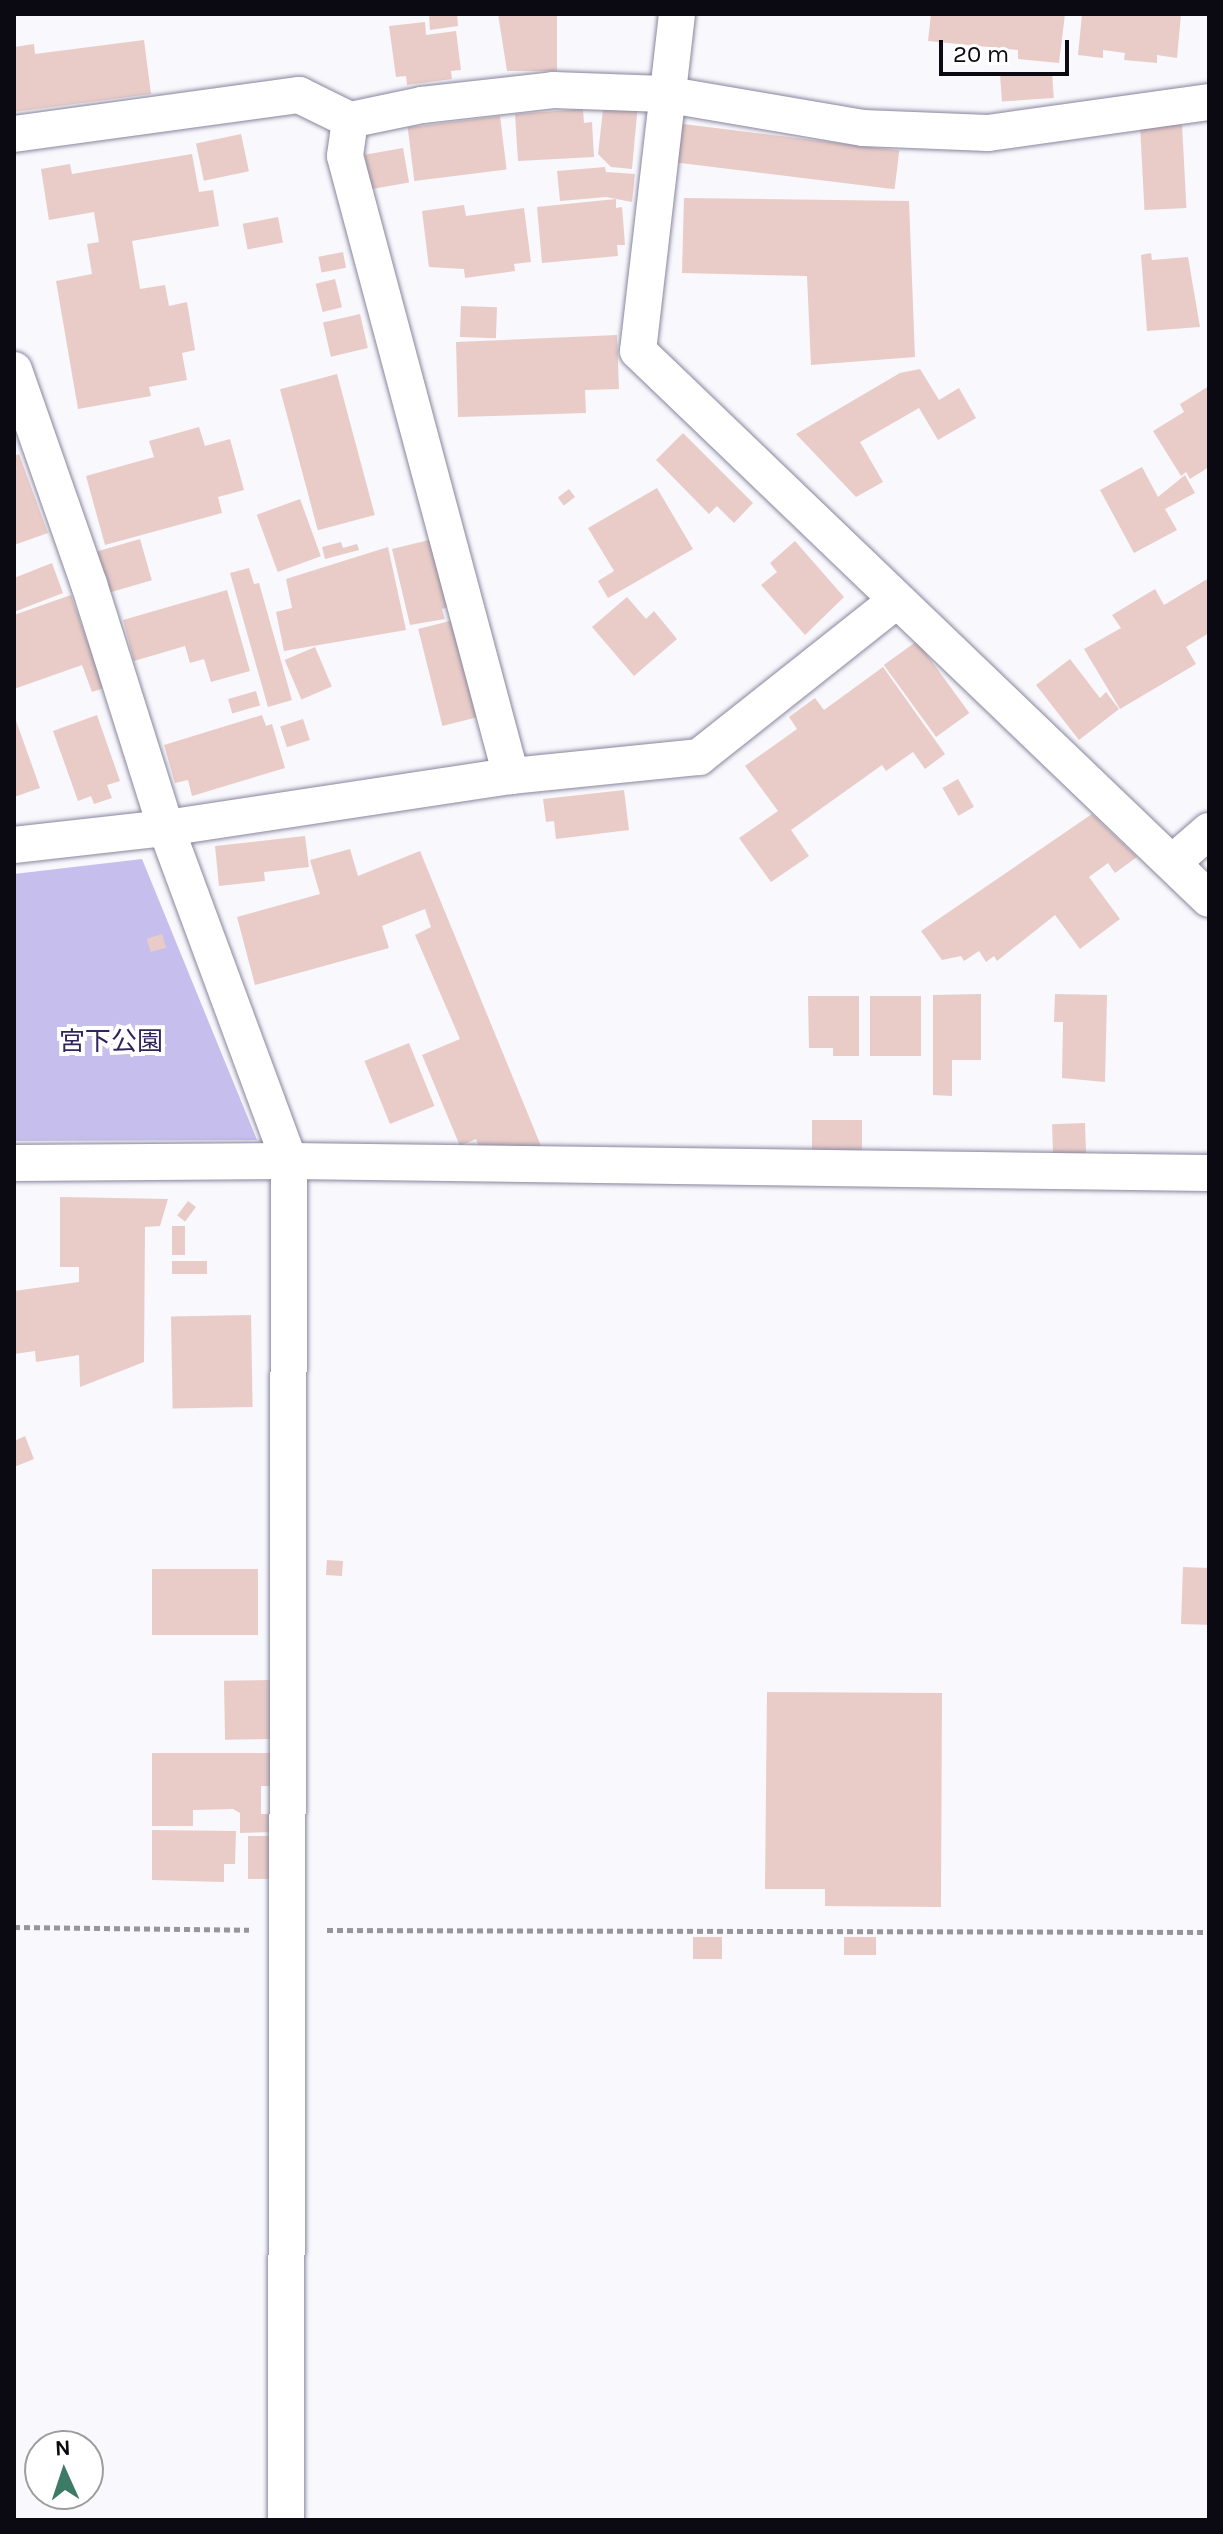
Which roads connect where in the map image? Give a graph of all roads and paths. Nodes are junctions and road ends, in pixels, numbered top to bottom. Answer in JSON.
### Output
{"nodes":[{"id":1,"x":677,"y":14,"type":"edge"},
{"id":2,"x":664,"y":94,"type":"junction"},
{"id":3,"x":1209,"y":102,"type":"edge"},
{"id":4,"x":350,"y":120,"type":"junction"},
{"id":5,"x":14,"y":134,"type":"edge"},
{"id":6,"x":14,"y":370,"type":"edge"},
{"id":7,"x":24,"y":432,"type":"edge"},
{"id":8,"x":896,"y":601,"type":"junction"},
{"id":9,"x":511,"y":776,"type":"junction"},
{"id":10,"x":166,"y":828,"type":"junction"},
{"id":11,"x":1209,"y":831,"type":"edge"},
{"id":12,"x":14,"y":845,"type":"edge"},
{"id":13,"x":1172,"y":863,"type":"junction"},
{"id":14,"x":1209,"y":899,"type":"edge"},
{"id":15,"x":289,"y":1161,"type":"junction"},
{"id":16,"x":14,"y":1163,"type":"edge"},
{"id":17,"x":1209,"y":1173,"type":"edge"},
{"id":18,"x":14,"y":1927,"type":"edge"},
{"id":19,"x":288,"y":1930,"type":"junction"},
{"id":20,"x":1209,"y":1932,"type":"edge"},
{"id":21,"x":286,"y":2520,"type":"edge"}],
"edges":[{"from":1,"to":2,"type":"street"},
{"from":2,"to":3,"type":"street"},
{"from":2,"to":4,"type":"street"},
{"from":2,"to":8,"type":"street"},
{"from":4,"to":5,"type":"street"},
{"from":4,"to":9,"type":"street"},
{"from":6,"to":7,"type":"street"},
{"from":7,"to":10,"type":"street"},
{"from":8,"to":9,"type":"street"},
{"from":8,"to":13,"type":"street"},
{"from":9,"to":10,"type":"street"},
{"from":10,"to":12,"type":"street"},
{"from":10,"to":15,"type":"street"},
{"from":11,"to":13,"type":"street"},
{"from":13,"to":14,"type":"street"},
{"from":15,"to":16,"type":"street"},
{"from":15,"to":17,"type":"street"},
{"from":15,"to":19,"type":"street"},
{"from":18,"to":19,"type":"path"},
{"from":19,"to":20,"type":"path"},
{"from":19,"to":21,"type":"street"}]}
